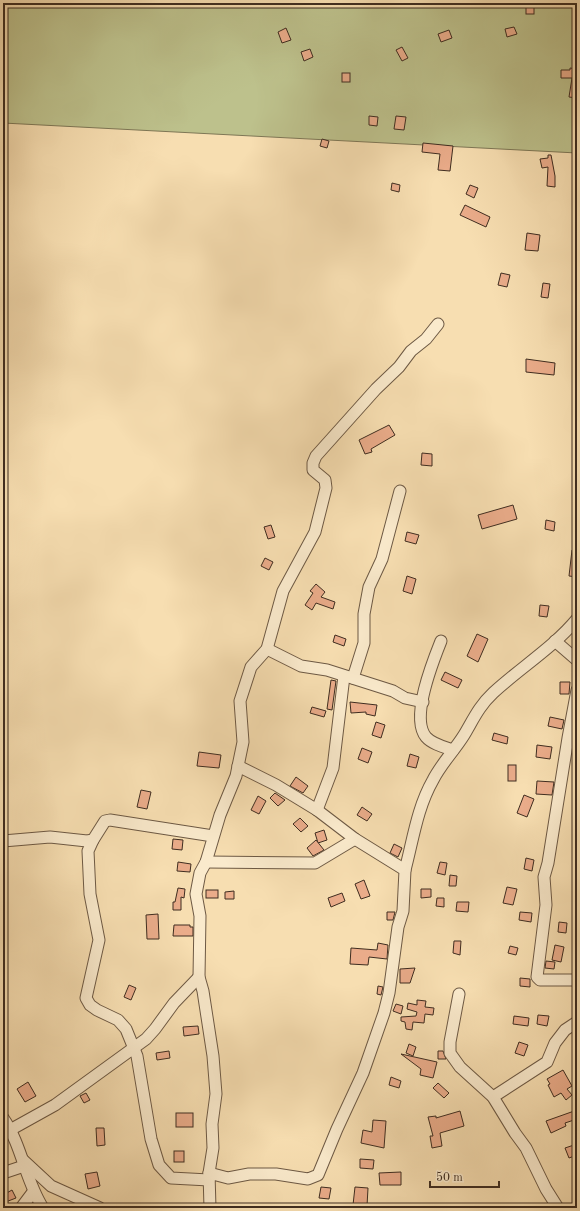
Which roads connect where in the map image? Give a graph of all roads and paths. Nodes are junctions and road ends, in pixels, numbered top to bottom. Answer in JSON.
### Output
{"nodes":[{"id":1,"x":438,"y":324,"type":"dead end"},
{"id":2,"x":400,"y":491,"type":"dead end"},
{"id":3,"x":577,"y":619,"type":"edge"},
{"id":4,"x":441,"y":641,"type":"dead end"},
{"id":5,"x":555,"y":641,"type":"junction"},
{"id":6,"x":267,"y":649,"type":"junction"},
{"id":7,"x":577,"y":660,"type":"edge"},
{"id":8,"x":348,"y":677,"type":"junction"},
{"id":9,"x":577,"y":690,"type":"edge"},
{"id":10,"x":423,"y":702,"type":"junction"},
{"id":11,"x":453,"y":750,"type":"junction"},
{"id":12,"x":238,"y":766,"type":"junction"},
{"id":13,"x":317,"y":810,"type":"junction"},
{"id":14,"x":213,"y":836,"type":"junction"},
{"id":15,"x":355,"y":839,"type":"junction"},
{"id":16,"x":93,"y":840,"type":"junction"},
{"id":17,"x":3,"y":841,"type":"edge"},
{"id":18,"x":206,"y":862,"type":"junction"},
{"id":19,"x":405,"y":870,"type":"junction"},
{"id":20,"x":199,"y":977,"type":"junction"},
{"id":21,"x":577,"y":980,"type":"edge"},
{"id":22,"x":459,"y":994,"type":"dead end"},
{"id":23,"x":577,"y":1022,"type":"edge"},
{"id":24,"x":134,"y":1048,"type":"junction"},
{"id":25,"x":493,"y":1097,"type":"junction"},
{"id":26,"x":3,"y":1118,"type":"edge"},
{"id":27,"x":10,"y":1130,"type":"junction"},
{"id":28,"x":22,"y":1162,"type":"junction"},
{"id":29,"x":3,"y":1172,"type":"edge"},
{"id":30,"x":209,"y":1177,"type":"junction"},
{"id":31,"x":33,"y":1192,"type":"junction"},
{"id":32,"x":21,"y":1208,"type":"edge"},
{"id":33,"x":42,"y":1208,"type":"edge"},
{"id":34,"x":100,"y":1208,"type":"edge"},
{"id":35,"x":210,"y":1208,"type":"edge"},
{"id":36,"x":558,"y":1208,"type":"edge"}],
"edges":[{"from":1,"to":6,"type":"street"},
{"from":2,"to":8,"type":"street"},
{"from":3,"to":5,"type":"street"},
{"from":4,"to":10,"type":"street"},
{"from":5,"to":7,"type":"street"},
{"from":5,"to":11,"type":"street"},
{"from":6,"to":8,"type":"street"},
{"from":6,"to":12,"type":"street"},
{"from":8,"to":10,"type":"street"},
{"from":8,"to":13,"type":"street"},
{"from":9,"to":21,"type":"street"},
{"from":10,"to":11,"type":"street"},
{"from":11,"to":19,"type":"street"},
{"from":12,"to":13,"type":"street"},
{"from":12,"to":14,"type":"street"},
{"from":13,"to":15,"type":"street"},
{"from":14,"to":16,"type":"street"},
{"from":14,"to":18,"type":"street"},
{"from":15,"to":18,"type":"street"},
{"from":15,"to":19,"type":"street"},
{"from":16,"to":17,"type":"street"},
{"from":16,"to":24,"type":"street"},
{"from":18,"to":20,"type":"street"},
{"from":19,"to":30,"type":"street"},
{"from":20,"to":24,"type":"street"},
{"from":20,"to":30,"type":"street"},
{"from":22,"to":25,"type":"street"},
{"from":23,"to":25,"type":"street"},
{"from":24,"to":27,"type":"street"},
{"from":24,"to":30,"type":"street"},
{"from":25,"to":36,"type":"street"},
{"from":26,"to":27,"type":"street"},
{"from":27,"to":28,"type":"street"},
{"from":28,"to":29,"type":"street"},
{"from":28,"to":31,"type":"street"},
{"from":28,"to":34,"type":"street"},
{"from":30,"to":35,"type":"street"},
{"from":31,"to":32,"type":"street"},
{"from":31,"to":33,"type":"street"}]}
